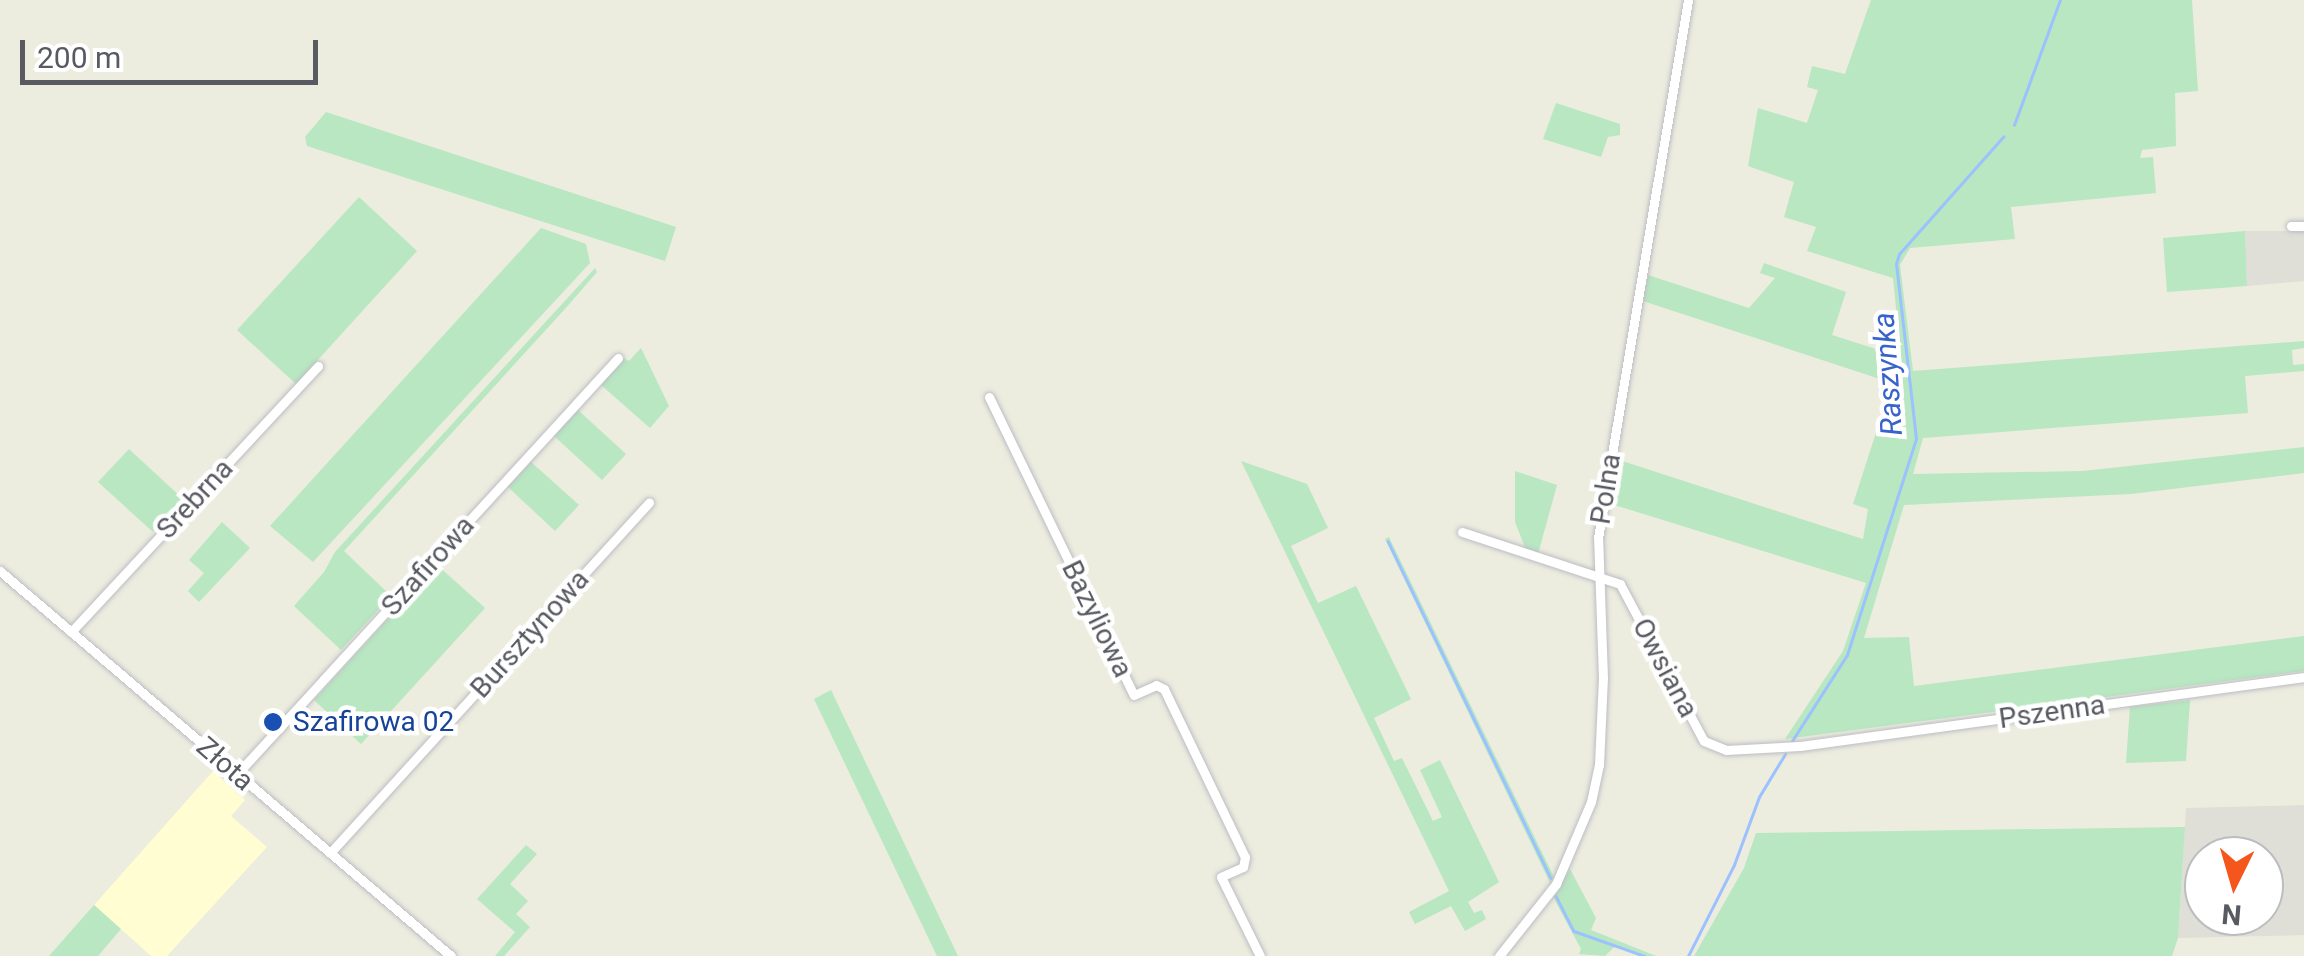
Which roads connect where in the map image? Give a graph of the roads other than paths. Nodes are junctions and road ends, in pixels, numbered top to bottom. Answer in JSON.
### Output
{"nodes":[{"id":1,"x":1688,"y":0,"type":"edge"},
{"id":2,"x":2291,"y":226,"type":"dead end"},
{"id":3,"x":2304,"y":226,"type":"edge"},
{"id":4,"x":618,"y":358,"type":"dead end"},
{"id":5,"x":318,"y":366,"type":"dead end"},
{"id":6,"x":989,"y":397,"type":"dead end"},
{"id":7,"x":649,"y":503,"type":"dead end"},
{"id":8,"x":1462,"y":532,"type":"dead end"},
{"id":9,"x":0,"y":571,"type":"edge"},
{"id":10,"x":1597,"y":575,"type":"junction"},
{"id":11,"x":71,"y":632,"type":"junction"},
{"id":12,"x":2304,"y":677,"type":"edge"},
{"id":13,"x":1800,"y":746,"type":"joint"},
{"id":14,"x":237,"y":774,"type":"junction"},
{"id":15,"x":330,"y":853,"type":"junction"},
{"id":16,"x":452,"y":956,"type":"edge"},
{"id":17,"x":1260,"y":956,"type":"edge"},
{"id":18,"x":1499,"y":956,"type":"edge"}],
"edges":[{"from":1,"to":10,"type":"street","name":"Polna"},
{"from":2,"to":3,"type":"street"},
{"from":4,"to":14,"type":"street","name":"Szafirowa"},
{"from":5,"to":11,"type":"street","name":"Srebrna"},
{"from":6,"to":17,"type":"street","name":"Bazyliowa"},
{"from":7,"to":15,"type":"street","name":"Bursztynowa"},
{"from":8,"to":10,"type":"street"},
{"from":9,"to":11,"type":"street","name":"Złota"},
{"from":10,"to":13,"type":"street","name":"Owsiana"},
{"from":10,"to":18,"type":"street","name":"Polna"},
{"from":11,"to":14,"type":"street","name":"Złota"},
{"from":12,"to":13,"type":"street","name":"Pszenna"},
{"from":14,"to":15,"type":"street","name":"Złota"},
{"from":15,"to":16,"type":"street","name":"Złota"}]}
